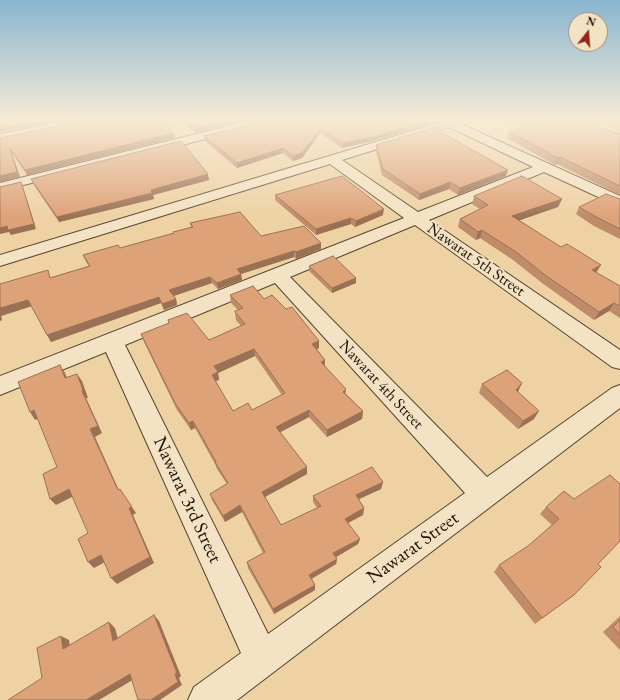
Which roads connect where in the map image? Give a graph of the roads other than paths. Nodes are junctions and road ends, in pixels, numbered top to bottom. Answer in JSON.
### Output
{"nodes":[{"id":1,"x":136,"y":153,"type":"edge"},
{"id":2,"x":351,"y":153,"type":"edge"},
{"id":3,"x":516,"y":153,"type":"edge"},
{"id":4,"x":331,"y":159,"type":"junction"},
{"id":5,"x":546,"y":167,"type":"junction"},
{"id":6,"x":0,"y":187,"type":"edge"},
{"id":7,"x":620,"y":202,"type":"edge"},
{"id":8,"x":417,"y":219,"type":"junction"},
{"id":9,"x":0,"y":261,"type":"edge"},
{"id":10,"x":277,"y":274,"type":"junction"},
{"id":11,"x":112,"y":341,"type":"junction"},
{"id":12,"x":620,"y":361,"type":"edge"},
{"id":13,"x":0,"y":386,"type":"edge"},
{"id":14,"x":620,"y":395,"type":"edge"},
{"id":15,"x":485,"y":495,"type":"junction"},
{"id":16,"x":262,"y":659,"type":"junction"},
{"id":17,"x":207,"y":700,"type":"edge"}],
"edges":[{"from":1,"to":6,"type":"street"},
{"from":2,"to":4,"type":"street"},
{"from":3,"to":5,"type":"street"},
{"from":4,"to":8,"type":"street","name":"Nawarat 5th Street"},
{"from":4,"to":9,"type":"street"},
{"from":5,"to":7,"type":"street"},
{"from":5,"to":8,"type":"street"},
{"from":8,"to":10,"type":"street"},
{"from":8,"to":12,"type":"street","name":"Nawarat 5th Street"},
{"from":10,"to":11,"type":"street"},
{"from":10,"to":15,"type":"street","name":"Nawarat 4th Street"},
{"from":11,"to":13,"type":"street"},
{"from":11,"to":16,"type":"street","name":"Nawarat 3rd Street"},
{"from":14,"to":15,"type":"street","name":"Nawarat Street"},
{"from":15,"to":16,"type":"street","name":"Nawarat Street"},
{"from":16,"to":17,"type":"street","name":"Nawarat Street"}]}
